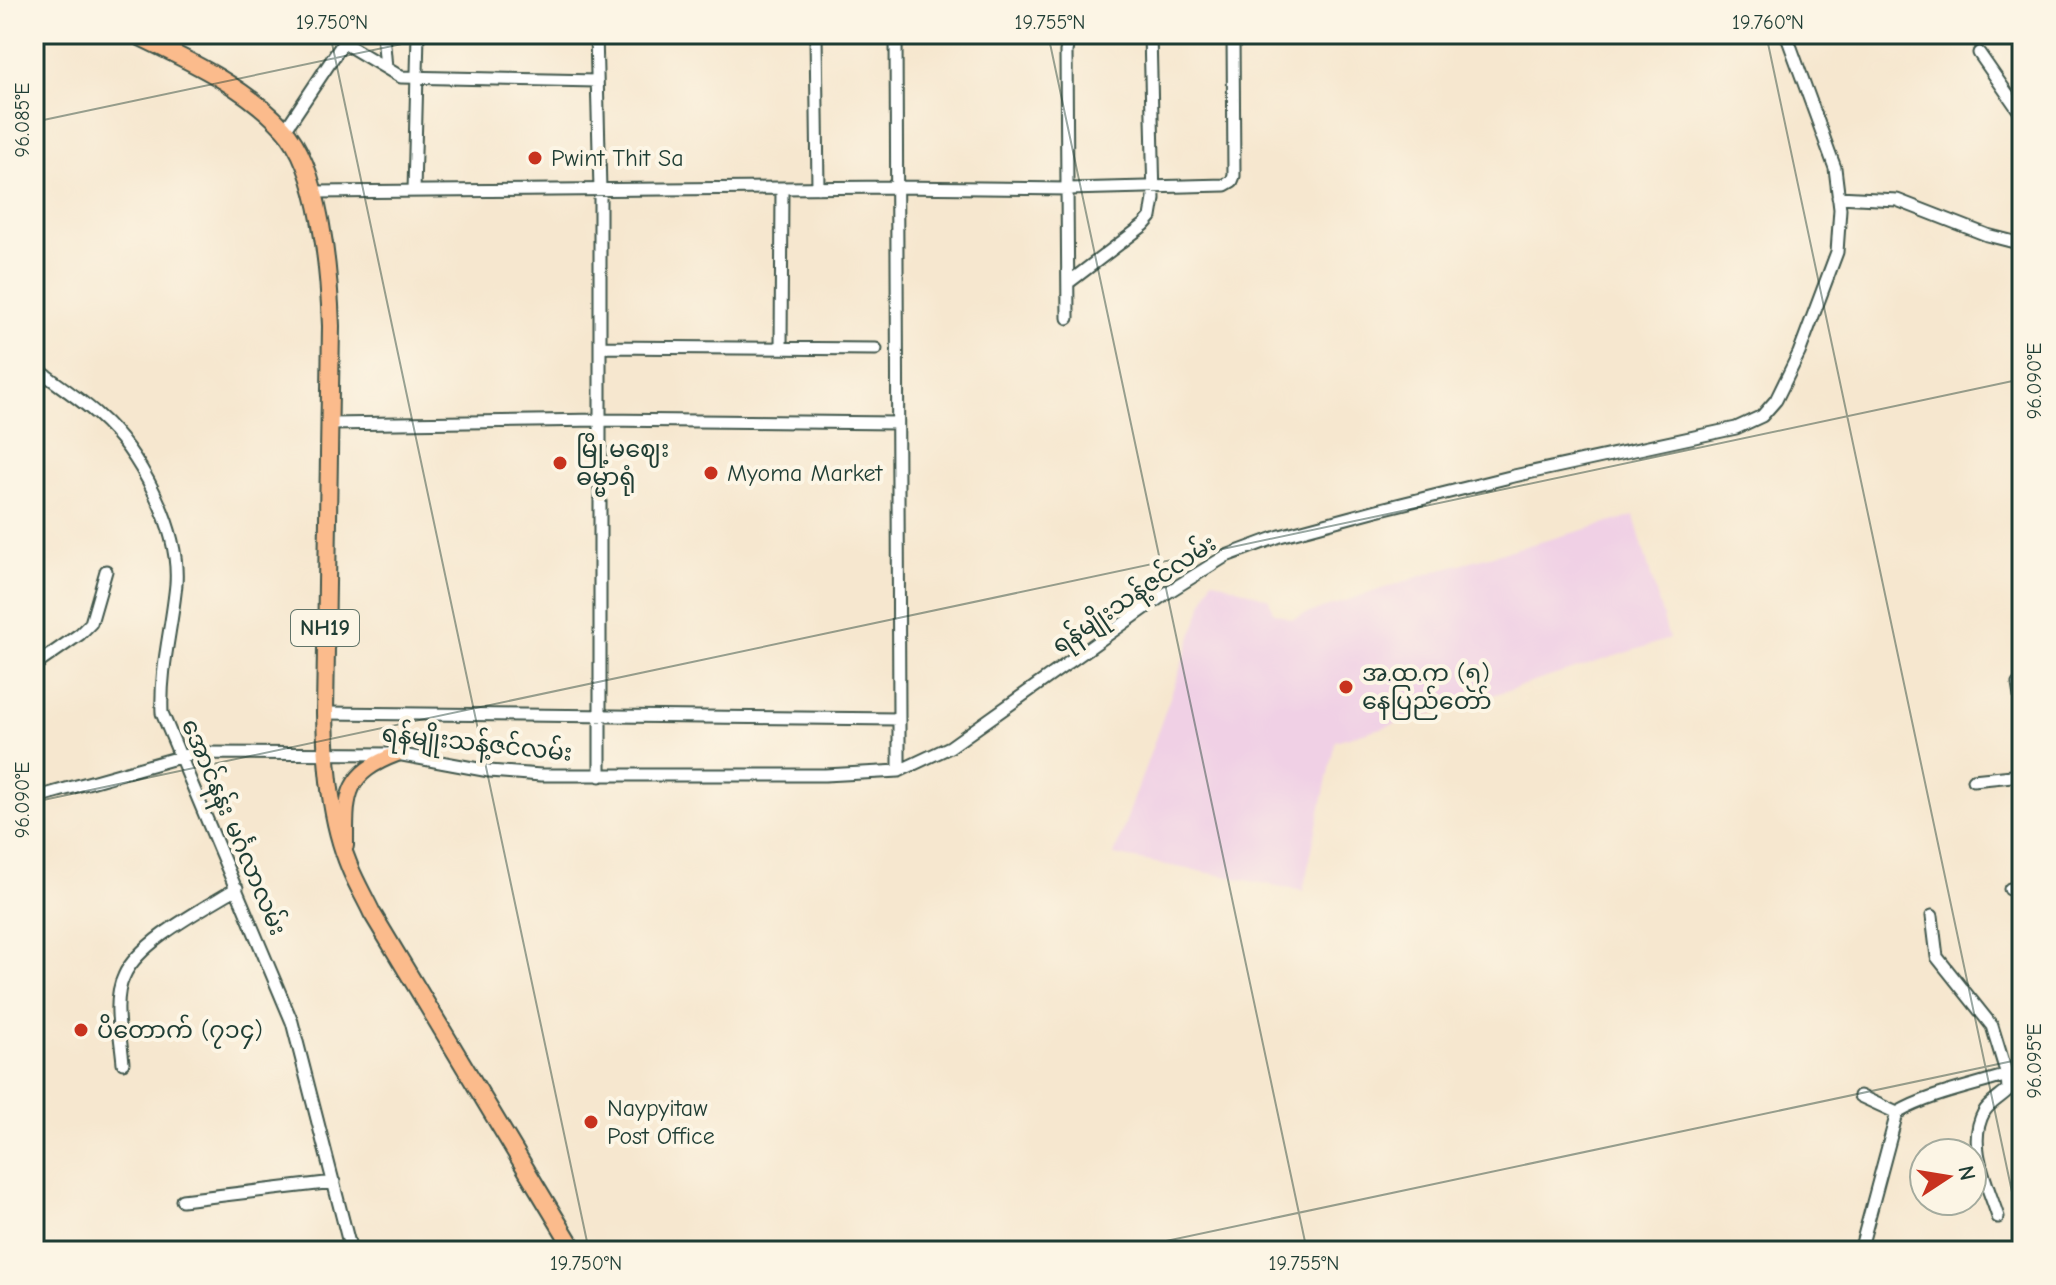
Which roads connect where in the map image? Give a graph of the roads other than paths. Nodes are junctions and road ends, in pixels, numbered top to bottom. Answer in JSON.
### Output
{"nodes":[{"id":1,"x":134,"y":34,"type":"edge"},
{"id":2,"x":383,"y":34,"type":"edge"},
{"id":3,"x":418,"y":34,"type":"edge"},
{"id":4,"x":596,"y":34,"type":"edge"},
{"id":5,"x":816,"y":34,"type":"edge"},
{"id":6,"x":896,"y":34,"type":"edge"},
{"id":7,"x":1069,"y":34,"type":"edge"},
{"id":8,"x":1150,"y":34,"type":"edge"},
{"id":9,"x":1233,"y":34,"type":"edge"},
{"id":10,"x":1786,"y":34,"type":"edge"},
{"id":11,"x":347,"y":38,"type":"edge"},
{"id":12,"x":1979,"y":53,"type":"dead end"},
{"id":13,"x":386,"y":68,"type":"junction"},
{"id":14,"x":418,"y":78,"type":"junction"},
{"id":15,"x":597,"y":81,"type":"junction"},
{"id":16,"x":2022,"y":115,"type":"edge"},
{"id":17,"x":285,"y":130,"type":"junction"},
{"id":18,"x":895,"y":187,"type":"junction"},
{"id":19,"x":1154,"y":187,"type":"junction"},
{"id":20,"x":782,"y":188,"type":"junction"},
{"id":21,"x":818,"y":188,"type":"junction"},
{"id":22,"x":1068,"y":189,"type":"junction"},
{"id":23,"x":600,"y":190,"type":"junction"},
{"id":24,"x":414,"y":191,"type":"junction"},
{"id":25,"x":312,"y":192,"type":"junction"},
{"id":26,"x":1838,"y":197,"type":"junction"},
{"id":27,"x":2022,"y":244,"type":"edge"},
{"id":28,"x":1068,"y":283,"type":"junction"},
{"id":29,"x":1068,"y":318,"type":"dead end"},
{"id":30,"x":600,"y":347,"type":"junction"},
{"id":31,"x":781,"y":348,"type":"junction"},
{"id":32,"x":876,"y":349,"type":"dead end"},
{"id":33,"x":34,"y":366,"type":"edge"},
{"id":34,"x":600,"y":420,"type":"junction"},
{"id":35,"x":897,"y":423,"type":"junction"},
{"id":36,"x":329,"y":424,"type":"junction"},
{"id":37,"x":106,"y":571,"type":"dead end"},
{"id":38,"x":34,"y":666,"type":"edge"},
{"id":39,"x":2018,"y":684,"type":"dead end"},
{"id":40,"x":2022,"y":709,"type":"edge"},
{"id":41,"x":325,"y":713,"type":"junction"},
{"id":42,"x":600,"y":718,"type":"junction"},
{"id":43,"x":899,"y":719,"type":"junction"},
{"id":44,"x":326,"y":753,"type":"junction"},
{"id":45,"x":397,"y":754,"type":"junction"},
{"id":46,"x":180,"y":756,"type":"junction"},
{"id":47,"x":899,"y":771,"type":"junction"},
{"id":48,"x":2022,"y":775,"type":"edge"},
{"id":49,"x":600,"y":776,"type":"junction"},
{"id":50,"x":1973,"y":780,"type":"dead end"},
{"id":51,"x":34,"y":784,"type":"edge"},
{"id":52,"x":37,"y":797,"type":"edge"},
{"id":53,"x":346,"y":855,"type":"junction"},
{"id":54,"x":237,"y":888,"type":"junction"},
{"id":55,"x":1932,"y":916,"type":"dead end"},
{"id":56,"x":123,"y":1063,"type":"dead end"},
{"id":57,"x":2022,"y":1072,"type":"edge"},
{"id":58,"x":2007,"y":1075,"type":"junction"},
{"id":59,"x":1860,"y":1096,"type":"dead end"},
{"id":60,"x":1897,"y":1113,"type":"junction"},
{"id":61,"x":334,"y":1182,"type":"junction"},
{"id":62,"x":182,"y":1200,"type":"dead end"},
{"id":63,"x":1998,"y":1217,"type":"dead end"},
{"id":64,"x":351,"y":1251,"type":"edge"},
{"id":65,"x":575,"y":1251,"type":"edge"},
{"id":66,"x":1860,"y":1251,"type":"edge"}],
"edges":[{"from":1,"to":17,"type":"highway","number":"NH19"},
{"from":2,"to":13,"type":"street"},
{"from":3,"to":14,"type":"street"},
{"from":4,"to":15,"type":"street"},
{"from":5,"to":21,"type":"street"},
{"from":6,"to":18,"type":"street"},
{"from":7,"to":22,"type":"street"},
{"from":8,"to":19,"type":"street"},
{"from":9,"to":19,"type":"street"},
{"from":10,"to":26,"type":"street","name":"ရန်မျိုးသန့်ဇင်လမ်း"},
{"from":11,"to":13,"type":"street"},
{"from":11,"to":17,"type":"street"},
{"from":12,"to":16,"type":"street"},
{"from":13,"to":14,"type":"street"},
{"from":14,"to":15,"type":"street"},
{"from":14,"to":24,"type":"street"},
{"from":15,"to":23,"type":"street"},
{"from":17,"to":25,"type":"highway","number":"NH19"},
{"from":18,"to":21,"type":"street"},
{"from":18,"to":22,"type":"street"},
{"from":18,"to":35,"type":"street"},
{"from":19,"to":22,"type":"street"},
{"from":19,"to":28,"type":"street"},
{"from":20,"to":21,"type":"street"},
{"from":20,"to":23,"type":"street"},
{"from":20,"to":31,"type":"street"},
{"from":22,"to":28,"type":"street"},
{"from":23,"to":24,"type":"street"},
{"from":23,"to":30,"type":"street"},
{"from":24,"to":25,"type":"street"},
{"from":25,"to":36,"type":"highway","number":"NH19"},
{"from":26,"to":27,"type":"street"},
{"from":26,"to":47,"type":"street","name":"ရန်မျိုးသန့်ဇင်လမ်း"},
{"from":28,"to":29,"type":"street"},
{"from":30,"to":31,"type":"street"},
{"from":30,"to":34,"type":"street"},
{"from":31,"to":32,"type":"street"},
{"from":33,"to":46,"type":"street","name":"အောင်နန်း မင်္ဂလာလမ်း"},
{"from":34,"to":35,"type":"street"},
{"from":34,"to":36,"type":"street"},
{"from":34,"to":42,"type":"street"},
{"from":35,"to":43,"type":"street"},
{"from":36,"to":41,"type":"highway","number":"NH19"},
{"from":37,"to":38,"type":"street"},
{"from":39,"to":40,"type":"street"},
{"from":41,"to":42,"type":"street"},
{"from":41,"to":44,"type":"highway","number":"NH19"},
{"from":42,"to":43,"type":"street"},
{"from":42,"to":49,"type":"street"},
{"from":43,"to":47,"type":"street"},
{"from":44,"to":45,"type":"street","name":"ရန်မျိုးသန့်ဇင်လမ်း"},
{"from":44,"to":46,"type":"street","name":"ရန်မျိုးသန့်ဇင်လမ်း"},
{"from":44,"to":53,"type":"highway","number":"NH19"},
{"from":45,"to":49,"type":"street","name":"ရန်မျိုးသန့်ဇင်လမ်း"},
{"from":45,"to":53,"type":"main road"},
{"from":46,"to":52,"type":"street","name":"ရန်မျိုးသန့်ဇင်လမ်း"},
{"from":46,"to":54,"type":"street","name":"အောင်နန်း မင်္ဂလာလမ်း"},
{"from":47,"to":49,"type":"street","name":"ရန်မျိုးသန့်ဇင်လမ်း"},
{"from":48,"to":50,"type":"street"},
{"from":51,"to":52,"type":"street"},
{"from":53,"to":65,"type":"highway","number":"NH19"},
{"from":54,"to":56,"type":"street"},
{"from":54,"to":61,"type":"street","name":"အောင်နန်း မင်္ဂလာလမ်း"},
{"from":55,"to":58,"type":"street"},
{"from":57,"to":58,"type":"street"},
{"from":58,"to":60,"type":"street"},
{"from":58,"to":63,"type":"street"},
{"from":59,"to":60,"type":"street"},
{"from":60,"to":66,"type":"street"},
{"from":61,"to":62,"type":"street"},
{"from":61,"to":64,"type":"street","name":"အောင်နန်း မင်္ဂလာလမ်း"}]}
